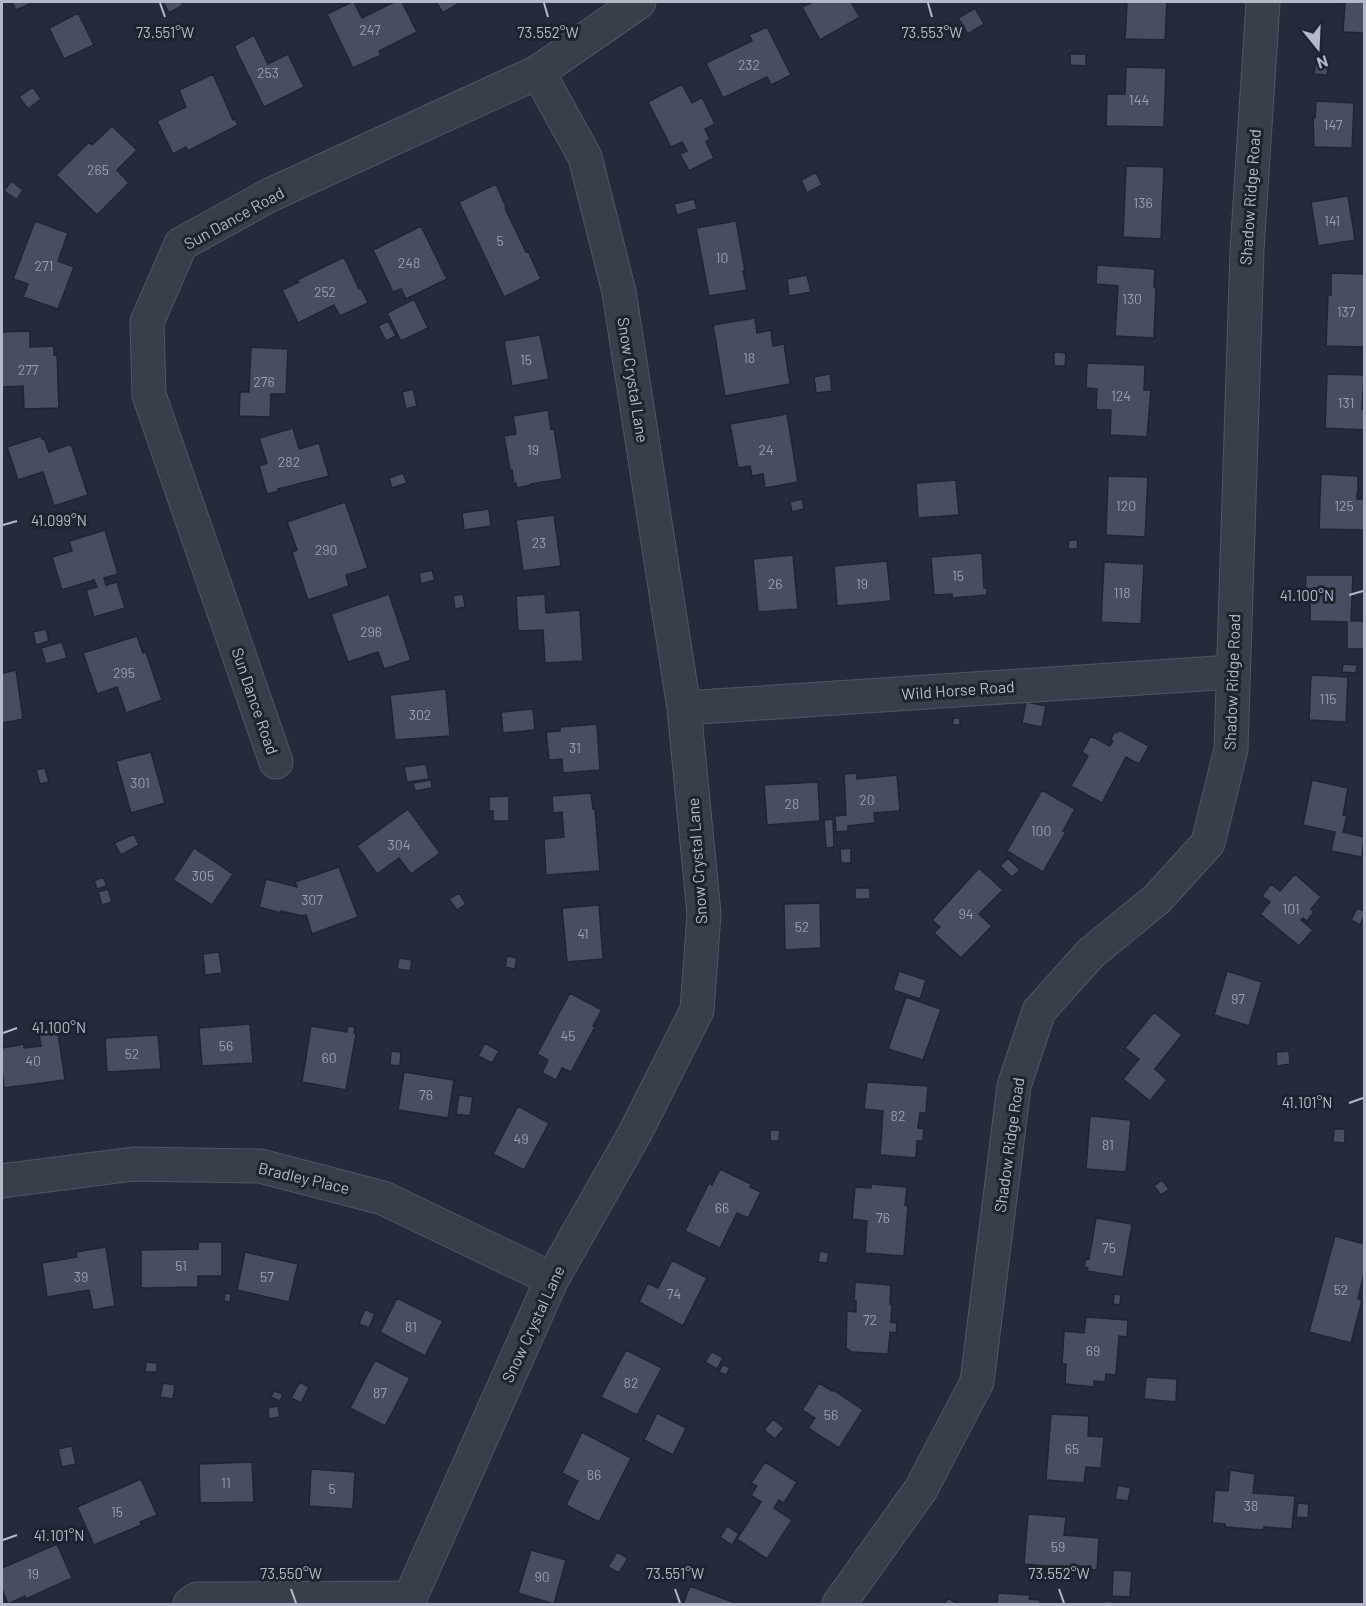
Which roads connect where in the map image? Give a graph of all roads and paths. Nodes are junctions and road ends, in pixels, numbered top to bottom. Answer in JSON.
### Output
{"nodes":[{"id":1,"x":639,"y":2,"type":"edge"},
{"id":2,"x":1263,"y":2,"type":"edge"},
{"id":3,"x":538,"y":72,"type":"junction"},
{"id":4,"x":1232,"y":672,"type":"junction"},
{"id":5,"x":684,"y":708,"type":"junction"},
{"id":6,"x":276,"y":762,"type":"dead end"},
{"id":7,"x":2,"y":1181,"type":"edge"},
{"id":8,"x":552,"y":1278,"type":"junction"},
{"id":9,"x":411,"y":1601,"type":"edge"},
{"id":10,"x":190,"y":1605,"type":"edge"},
{"id":11,"x":839,"y":1605,"type":"edge"}],
"edges":[{"from":1,"to":3,"type":"street","name":"Sun Dance Road"},
{"from":2,"to":4,"type":"street","name":"Shadow Ridge Road"},
{"from":3,"to":5,"type":"street","name":"Snow Crystal Lane"},
{"from":3,"to":6,"type":"street","name":"Sun Dance Road"},
{"from":4,"to":5,"type":"street","name":"Wild Horse Road"},
{"from":4,"to":11,"type":"street","name":"Shadow Ridge Road"},
{"from":5,"to":8,"type":"street","name":"Snow Crystal Lane"},
{"from":7,"to":8,"type":"street","name":"Bradley Place"},
{"from":8,"to":9,"type":"street","name":"Snow Crystal Lane"},
{"from":9,"to":10,"type":"street"}]}
